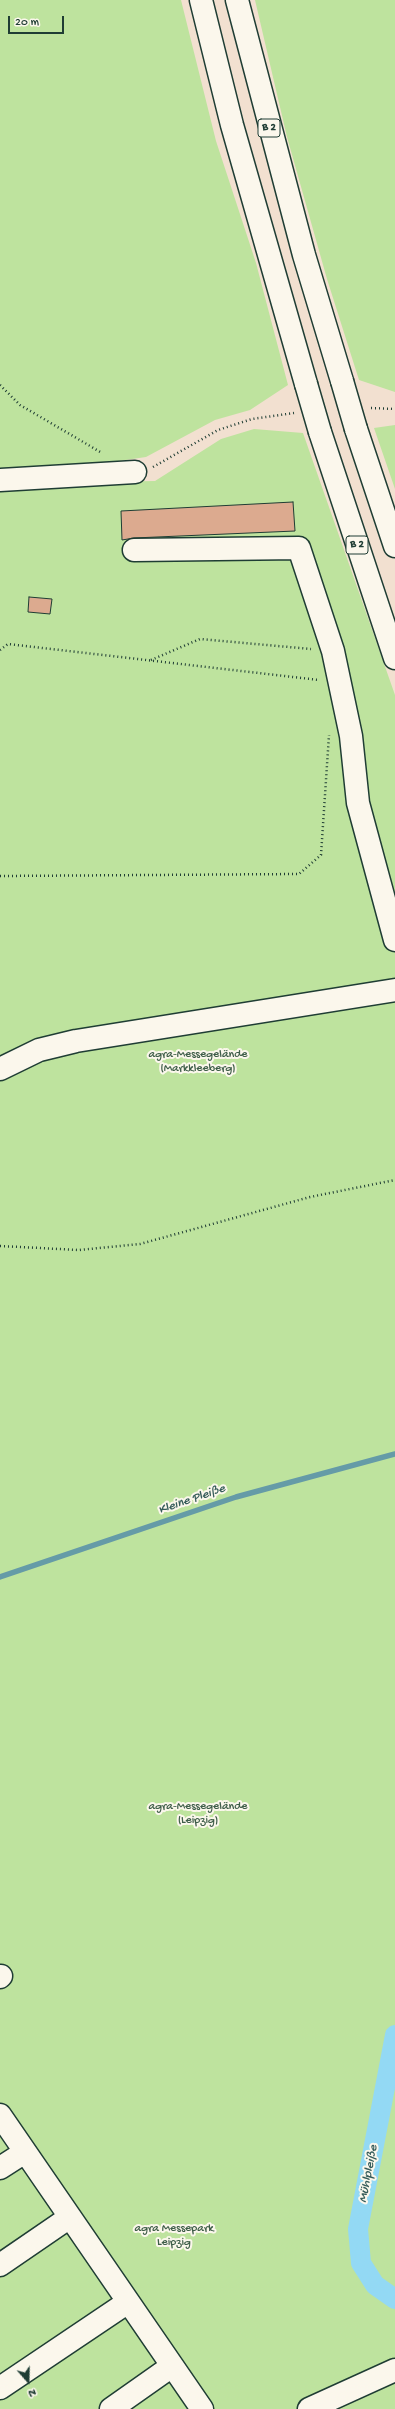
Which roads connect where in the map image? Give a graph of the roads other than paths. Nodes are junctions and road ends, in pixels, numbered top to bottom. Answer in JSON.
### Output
{"nodes":[{"id":1,"x":201,"y":0,"type":"edge"},
{"id":2,"x":237,"y":0,"type":"edge"},
{"id":3,"x":135,"y":472,"type":"road end"},
{"id":4,"x":0,"y":480,"type":"edge"},
{"id":5,"x":395,"y":546,"type":"edge"},
{"id":6,"x":134,"y":550,"type":"dead end"},
{"id":7,"x":395,"y":658,"type":"edge"},
{"id":8,"x":395,"y":940,"type":"edge"},
{"id":9,"x":395,"y":990,"type":"edge"},
{"id":10,"x":0,"y":1070,"type":"edge"},
{"id":11,"x":0,"y":2115,"type":"edge"},
{"id":12,"x":25,"y":2152,"type":"junction"},
{"id":13,"x":0,"y":2168,"type":"edge"},
{"id":14,"x":70,"y":2217,"type":"junction"},
{"id":15,"x":0,"y":2265,"type":"edge"},
{"id":16,"x":128,"y":2302,"type":"junction"},
{"id":17,"x":172,"y":2366,"type":"junction"},
{"id":18,"x":395,"y":2370,"type":"edge"},
{"id":19,"x":0,"y":2388,"type":"edge"},
{"id":20,"x":111,"y":2409,"type":"edge"},
{"id":21,"x":202,"y":2409,"type":"edge"},
{"id":22,"x":309,"y":2409,"type":"edge"}],
"edges":[{"from":1,"to":7,"type":"main road","number":"B 2","bridge":true},
{"from":2,"to":5,"type":"main road","number":"B 2","bridge":true},
{"from":3,"to":4,"type":"main road"},
{"from":6,"to":8,"type":"main road"},
{"from":9,"to":10,"type":"main road"},
{"from":11,"to":12,"type":"main road"},
{"from":12,"to":13,"type":"main road"},
{"from":12,"to":14,"type":"main road"},
{"from":14,"to":15,"type":"main road"},
{"from":14,"to":16,"type":"main road"},
{"from":16,"to":17,"type":"main road"},
{"from":16,"to":19,"type":"main road"},
{"from":17,"to":20,"type":"main road"},
{"from":17,"to":21,"type":"main road"},
{"from":18,"to":22,"type":"main road"}]}
